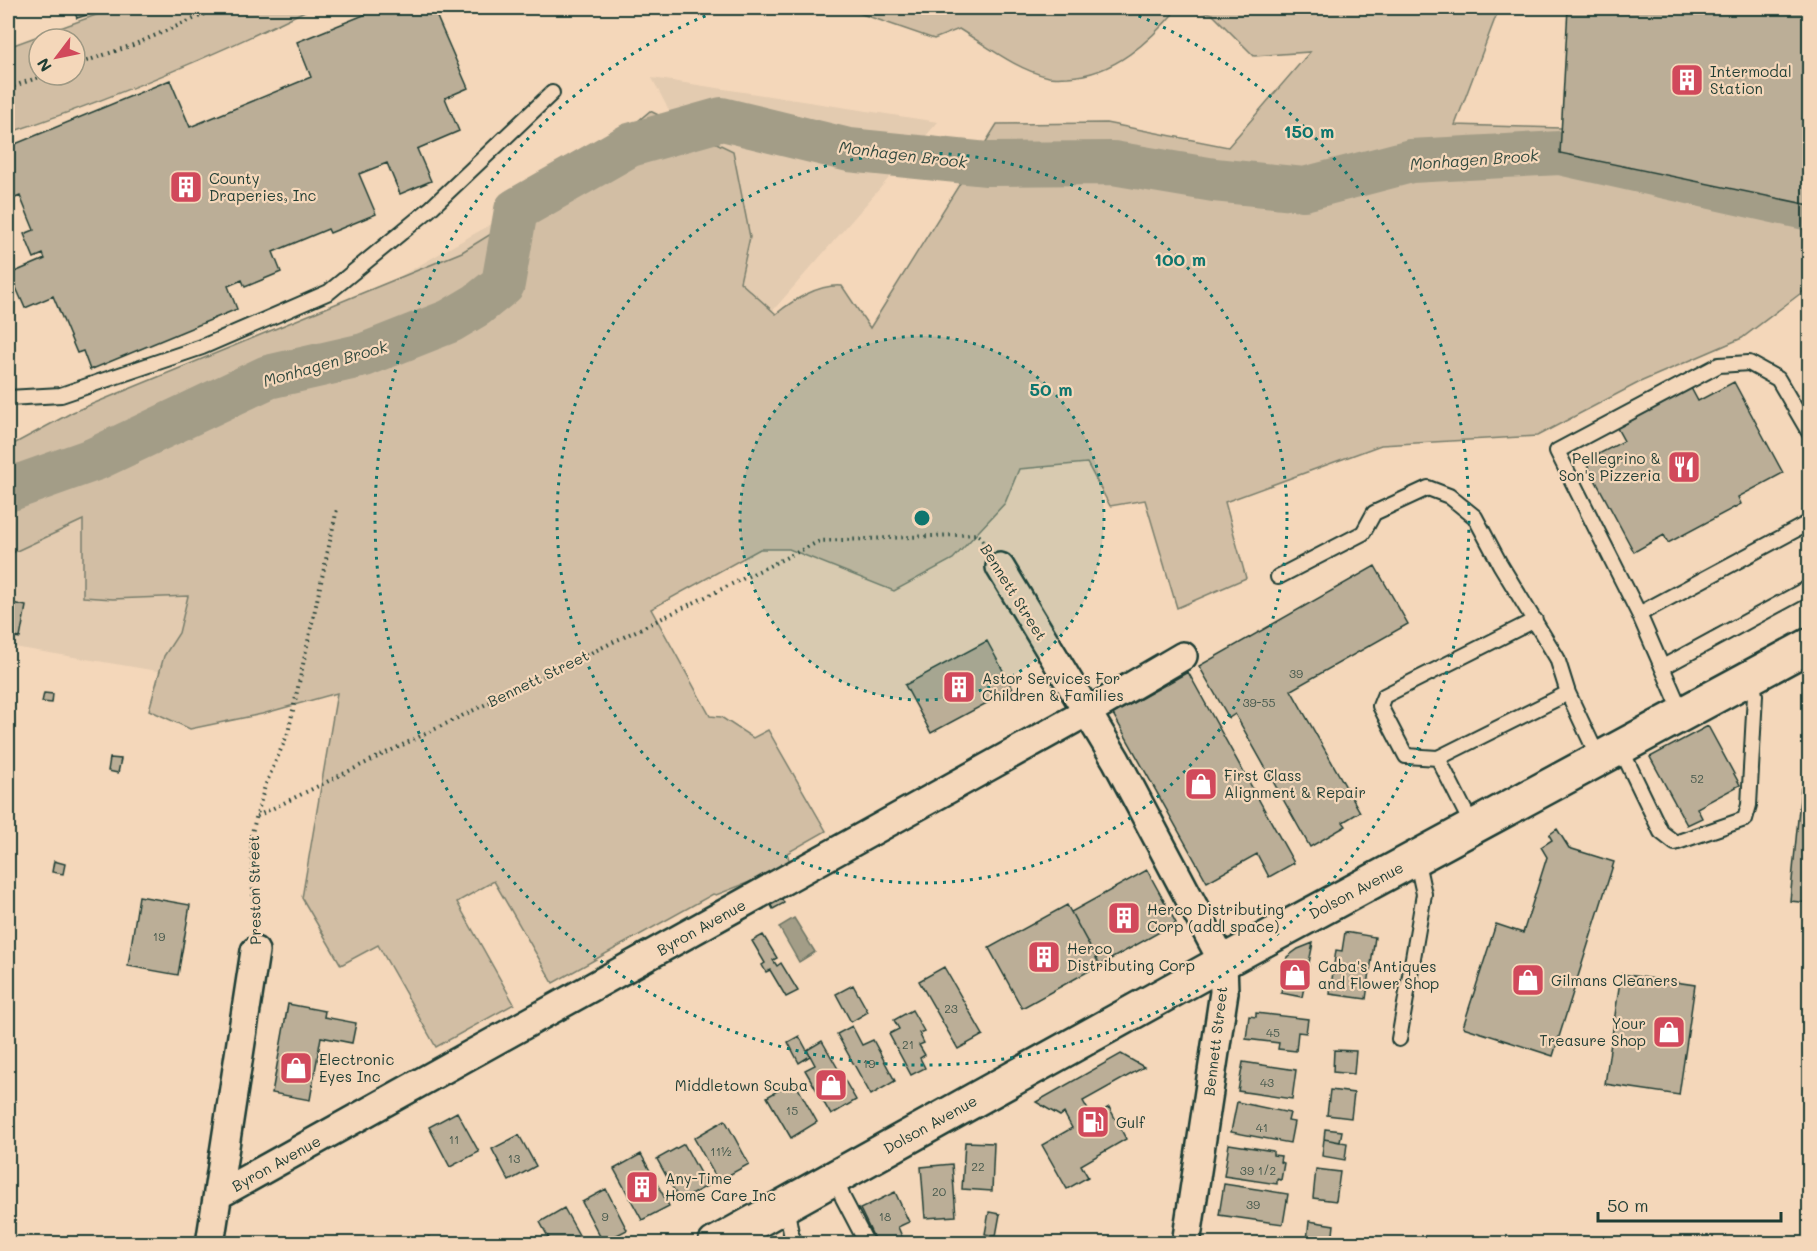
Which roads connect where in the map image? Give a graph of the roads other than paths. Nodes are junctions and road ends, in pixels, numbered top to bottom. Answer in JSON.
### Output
{"nodes":[{"id":1,"x":552,"y":93,"type":"dead end"},
{"id":2,"x":8,"y":398,"type":"edge"},
{"id":3,"x":1809,"y":434,"type":"edge"},
{"id":4,"x":1809,"y":522,"type":"edge"},
{"id":5,"x":1000,"y":567,"type":"road end"},
{"id":6,"x":1278,"y":577,"type":"dead end"},
{"id":7,"x":1809,"y":587,"type":"edge"},
{"id":8,"x":1639,"y":614,"type":"junction"},
{"id":9,"x":1535,"y":620,"type":"junction"},
{"id":10,"x":1183,"y":656,"type":"dead end"},
{"id":11,"x":1797,"y":658,"type":"edge"},
{"id":12,"x":1663,"y":667,"type":"junction"},
{"id":13,"x":1752,"y":676,"type":"junction"},
{"id":14,"x":1568,"y":693,"type":"junction"},
{"id":15,"x":1087,"y":712,"type":"junction"},
{"id":16,"x":1682,"y":713,"type":"junction"},
{"id":17,"x":1609,"y":753,"type":"junction"},
{"id":18,"x":1438,"y":758,"type":"junction"},
{"id":19,"x":1473,"y":827,"type":"junction"},
{"id":20,"x":1416,"y":857,"type":"junction"},
{"id":21,"x":255,"y":951,"type":"road end"},
{"id":22,"x":1223,"y":962,"type":"junction"},
{"id":23,"x":1399,"y":1039,"type":"dead end"},
{"id":24,"x":835,"y":1176,"type":"junction"},
{"id":25,"x":218,"y":1195,"type":"junction"},
{"id":26,"x":786,"y":1203,"type":"junction"},
{"id":27,"x":727,"y":1240,"type":"edge"},
{"id":28,"x":210,"y":1244,"type":"edge"},
{"id":29,"x":793,"y":1244,"type":"edge"},
{"id":30,"x":867,"y":1244,"type":"edge"},
{"id":31,"x":1186,"y":1244,"type":"edge"}],
"edges":[{"from":1,"to":2,"type":"lane"},
{"from":3,"to":8,"type":"lane"},
{"from":4,"to":8,"type":"lane"},
{"from":5,"to":15,"type":"street","name":"Bennett Street"},
{"from":6,"to":9,"type":"lane"},
{"from":7,"to":12,"type":"lane"},
{"from":8,"to":12,"type":"lane"},
{"from":9,"to":14,"type":"lane"},
{"from":9,"to":18,"type":"lane"},
{"from":10,"to":15,"type":"street","name":"Byron Avenue"},
{"from":11,"to":13,"type":"main road","name":"Dolson Avenue"},
{"from":12,"to":16,"type":"lane"},
{"from":13,"to":16,"type":"main road","name":"Dolson Avenue"},
{"from":13,"to":17,"type":"lane"},
{"from":14,"to":17,"type":"lane"},
{"from":14,"to":18,"type":"lane"},
{"from":15,"to":22,"type":"street","name":"Bennett Street"},
{"from":15,"to":25,"type":"street","name":"Byron Avenue"},
{"from":16,"to":17,"type":"main road","name":"Dolson Avenue"},
{"from":17,"to":19,"type":"main road","name":"Dolson Avenue"},
{"from":18,"to":19,"type":"lane"},
{"from":19,"to":20,"type":"main road","name":"Dolson Avenue"},
{"from":20,"to":22,"type":"main road","name":"Dolson Avenue"},
{"from":20,"to":23,"type":"lane"},
{"from":21,"to":25,"type":"street","name":"Preston Street"},
{"from":22,"to":24,"type":"main road","name":"Dolson Avenue"},
{"from":22,"to":31,"type":"street","name":"Bennett Street"},
{"from":24,"to":26,"type":"main road","name":"Dolson Avenue"},
{"from":24,"to":30,"type":"lane"},
{"from":25,"to":28,"type":"street","name":"Preston Street"},
{"from":26,"to":27,"type":"main road","name":"Dolson Avenue"},
{"from":26,"to":29,"type":"lane"}]}
